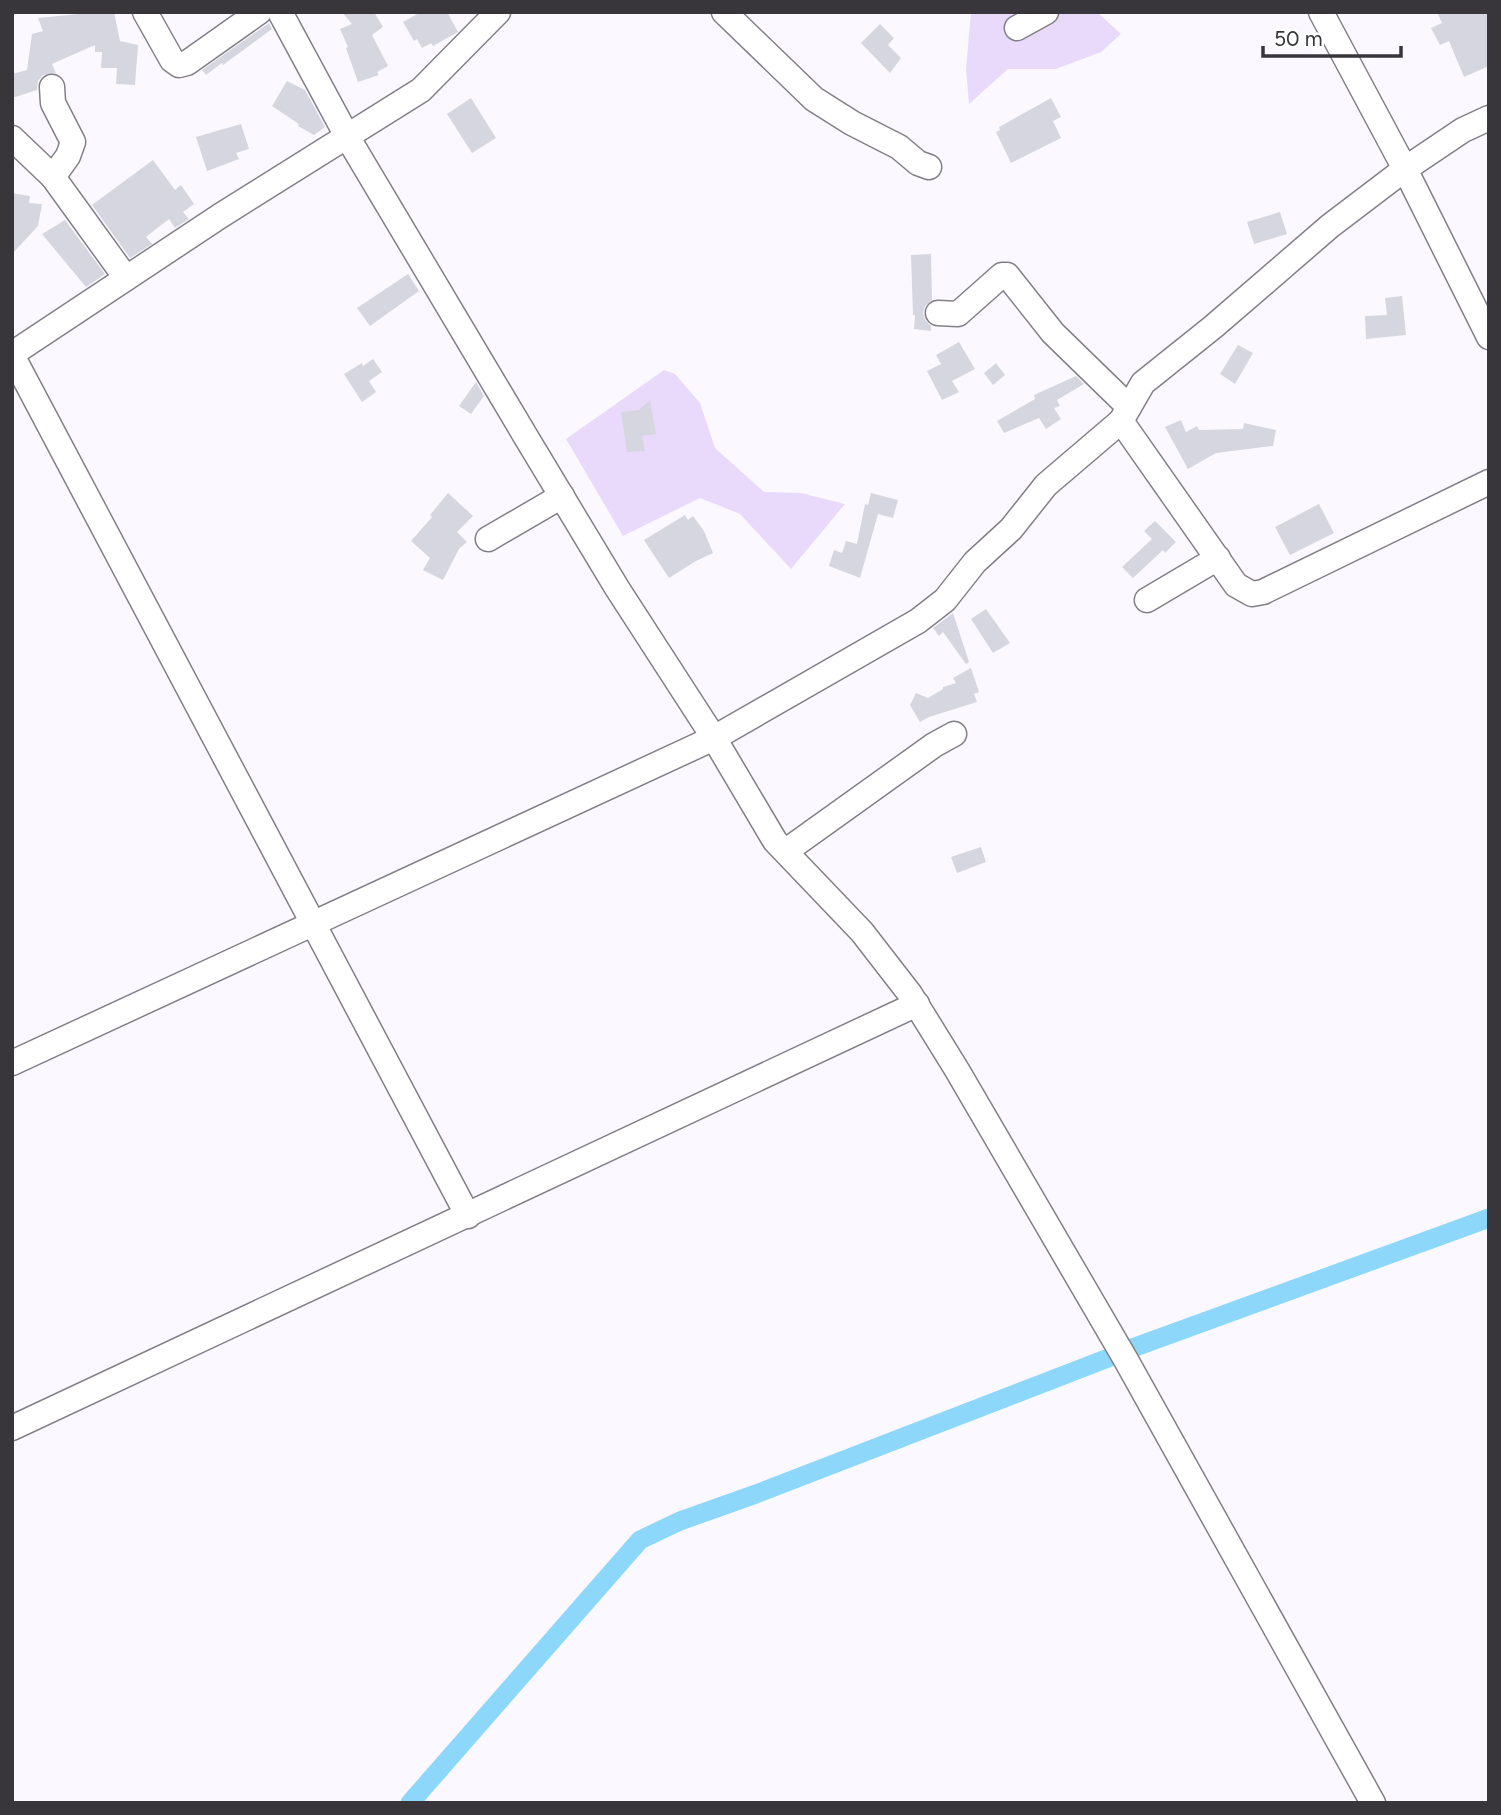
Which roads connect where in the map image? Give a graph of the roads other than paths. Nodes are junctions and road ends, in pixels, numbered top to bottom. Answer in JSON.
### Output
{"nodes":[{"id":1,"x":145,"y":12,"type":"edge"},
{"id":2,"x":259,"y":12,"type":"edge"},
{"id":3,"x":280,"y":12,"type":"edge"},
{"id":4,"x":498,"y":12,"type":"edge"},
{"id":5,"x":724,"y":12,"type":"edge"},
{"id":6,"x":1046,"y":12,"type":"edge"},
{"id":7,"x":1321,"y":12,"type":"edge"},
{"id":8,"x":1017,"y":27,"type":"dead end"},
{"id":9,"x":52,"y":87,"type":"dead end"},
{"id":10,"x":1489,"y":118,"type":"edge"},
{"id":11,"x":12,"y":138,"type":"edge"},
{"id":12,"x":348,"y":138,"type":"junction"},
{"id":13,"x":929,"y":167,"type":"dead end"},
{"id":14,"x":1405,"y":169,"type":"junction"},
{"id":15,"x":53,"y":177,"type":"junction"},
{"id":16,"x":125,"y":278,"type":"junction"},
{"id":17,"x":938,"y":313,"type":"dead end"},
{"id":18,"x":1489,"y":337,"type":"edge"},
{"id":19,"x":12,"y":354,"type":"edge"},
{"id":20,"x":1125,"y":414,"type":"junction"},
{"id":21,"x":1489,"y":482,"type":"edge"},
{"id":22,"x":562,"y":496,"type":"junction"},
{"id":23,"x":488,"y":539,"type":"dead end"},
{"id":24,"x":1218,"y":558,"type":"junction"},
{"id":25,"x":1147,"y":600,"type":"dead end"},
{"id":26,"x":954,"y":733,"type":"dead end"},
{"id":27,"x":714,"y":738,"type":"junction"},
{"id":28,"x":786,"y":851,"type":"junction"},
{"id":29,"x":314,"y":923,"type":"junction"},
{"id":30,"x":917,"y":1004,"type":"junction"},
{"id":31,"x":12,"y":1063,"type":"edge"},
{"id":32,"x":468,"y":1216,"type":"junction"},
{"id":33,"x":12,"y":1428,"type":"edge"},
{"id":34,"x":1373,"y":1803,"type":"edge"}],
"edges":[{"from":1,"to":2,"type":"street"},
{"from":3,"to":12,"type":"street"},
{"from":4,"to":12,"type":"street"},
{"from":5,"to":13,"type":"street"},
{"from":6,"to":8,"type":"street"},
{"from":7,"to":14,"type":"street"},
{"from":9,"to":15,"type":"street"},
{"from":10,"to":14,"type":"street"},
{"from":11,"to":15,"type":"street"},
{"from":12,"to":16,"type":"street"},
{"from":12,"to":22,"type":"street"},
{"from":14,"to":18,"type":"street"},
{"from":14,"to":20,"type":"street"},
{"from":15,"to":16,"type":"street"},
{"from":16,"to":19,"type":"street"},
{"from":17,"to":20,"type":"street"},
{"from":19,"to":29,"type":"street"},
{"from":20,"to":24,"type":"street"},
{"from":20,"to":27,"type":"street"},
{"from":21,"to":24,"type":"street"},
{"from":22,"to":23,"type":"street"},
{"from":22,"to":27,"type":"street"},
{"from":24,"to":25,"type":"street"},
{"from":26,"to":28,"type":"street"},
{"from":27,"to":28,"type":"street"},
{"from":27,"to":29,"type":"street"},
{"from":28,"to":30,"type":"street"},
{"from":29,"to":31,"type":"street"},
{"from":29,"to":32,"type":"street"},
{"from":30,"to":32,"type":"street"},
{"from":30,"to":34,"type":"street"},
{"from":32,"to":33,"type":"street"}]}
